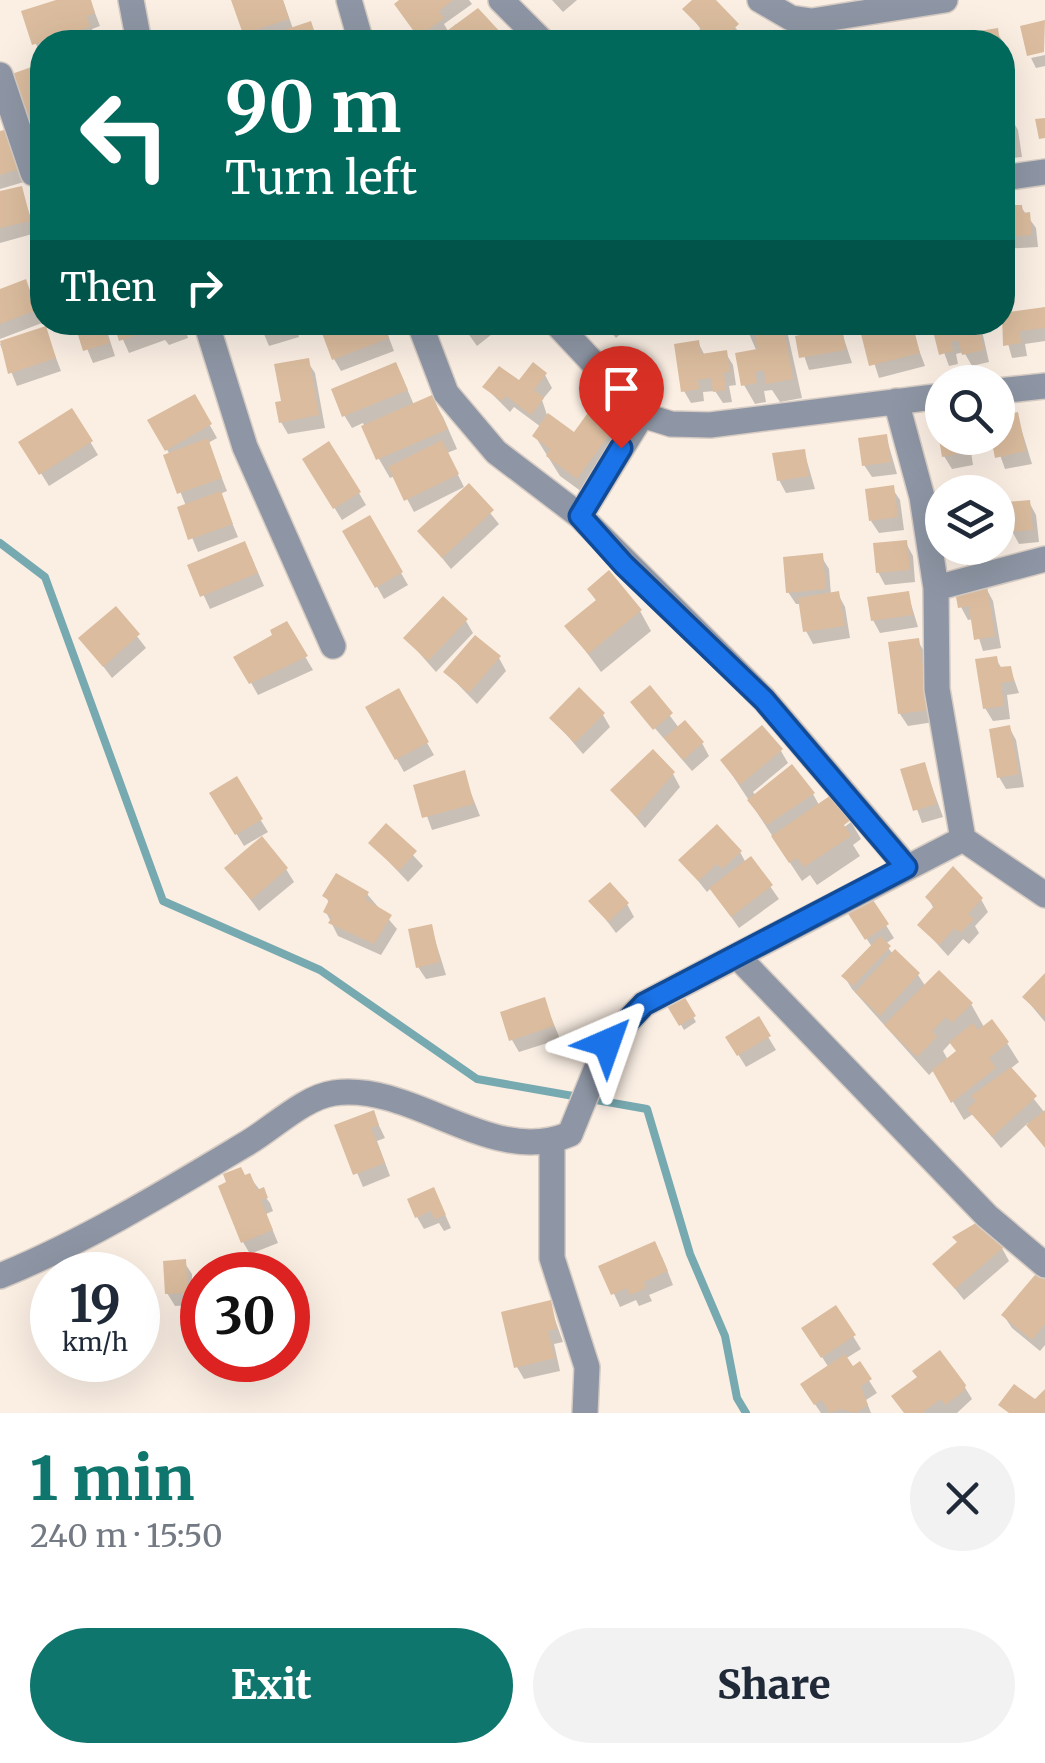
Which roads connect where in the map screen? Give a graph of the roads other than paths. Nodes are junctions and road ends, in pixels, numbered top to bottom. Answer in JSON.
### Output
{"nodes":[{"id":1,"x":131,"y":0,"type":"edge"},
{"id":2,"x":350,"y":0,"type":"edge"},
{"id":3,"x":501,"y":0,"type":"edge"},
{"id":4,"x":760,"y":0,"type":"edge"},
{"id":5,"x":945,"y":0,"type":"edge"},
{"id":6,"x":136,"y":30,"type":"edge"},
{"id":7,"x":358,"y":30,"type":"edge"},
{"id":8,"x":531,"y":30,"type":"edge"},
{"id":9,"x":0,"y":75,"type":"edge"},
{"id":10,"x":30,"y":168,"type":"edge"},
{"id":11,"x":1045,"y":172,"type":"edge"},
{"id":12,"x":1015,"y":176,"type":"edge"},
{"id":13,"x":210,"y":335,"type":"edge"},
{"id":14,"x":424,"y":335,"type":"edge"},
{"id":15,"x":567,"y":335,"type":"edge"},
{"id":16,"x":1045,"y":386,"type":"edge"},
{"id":17,"x":1015,"y":389,"type":"edge"},
{"id":18,"x":925,"y":398,"type":"edge"},
{"id":19,"x":896,"y":401,"type":"junction"},
{"id":20,"x":642,"y":415,"type":"junction"},
{"id":21,"x":580,"y":516,"type":"junction"},
{"id":22,"x":1045,"y":559,"type":"edge"},
{"id":23,"x":936,"y":588,"type":"junction"},
{"id":24,"x":333,"y":646,"type":"dead end"},
{"id":25,"x":963,"y":839,"type":"junction"},
{"id":26,"x":906,"y":867,"type":"junction"},
{"id":27,"x":1045,"y":894,"type":"edge"},
{"id":28,"x":738,"y":957,"type":"junction"},
{"id":29,"x":552,"y":1142,"type":"junction"},
{"id":30,"x":1045,"y":1265,"type":"edge"},
{"id":31,"x":0,"y":1276,"type":"edge"},
{"id":32,"x":585,"y":1413,"type":"edge"}],
"edges":[{"from":1,"to":6,"type":"street"},
{"from":2,"to":7,"type":"street"},
{"from":3,"to":8,"type":"street"},
{"from":4,"to":5,"type":"street"},
{"from":9,"to":10,"type":"street"},
{"from":11,"to":12,"type":"street"},
{"from":13,"to":24,"type":"street"},
{"from":14,"to":21,"type":"street"},
{"from":15,"to":20,"type":"street"},
{"from":16,"to":17,"type":"street"},
{"from":18,"to":19,"type":"street"},
{"from":19,"to":20,"type":"street"},
{"from":19,"to":23,"type":"street"},
{"from":20,"to":21,"type":"street"},
{"from":21,"to":26,"type":"street"},
{"from":22,"to":23,"type":"street"},
{"from":23,"to":25,"type":"street"},
{"from":25,"to":26,"type":"street"},
{"from":25,"to":27,"type":"street"},
{"from":26,"to":28,"type":"street"},
{"from":28,"to":29,"type":"street"},
{"from":28,"to":30,"type":"street"},
{"from":29,"to":31,"type":"street"},
{"from":29,"to":32,"type":"street"}]}
